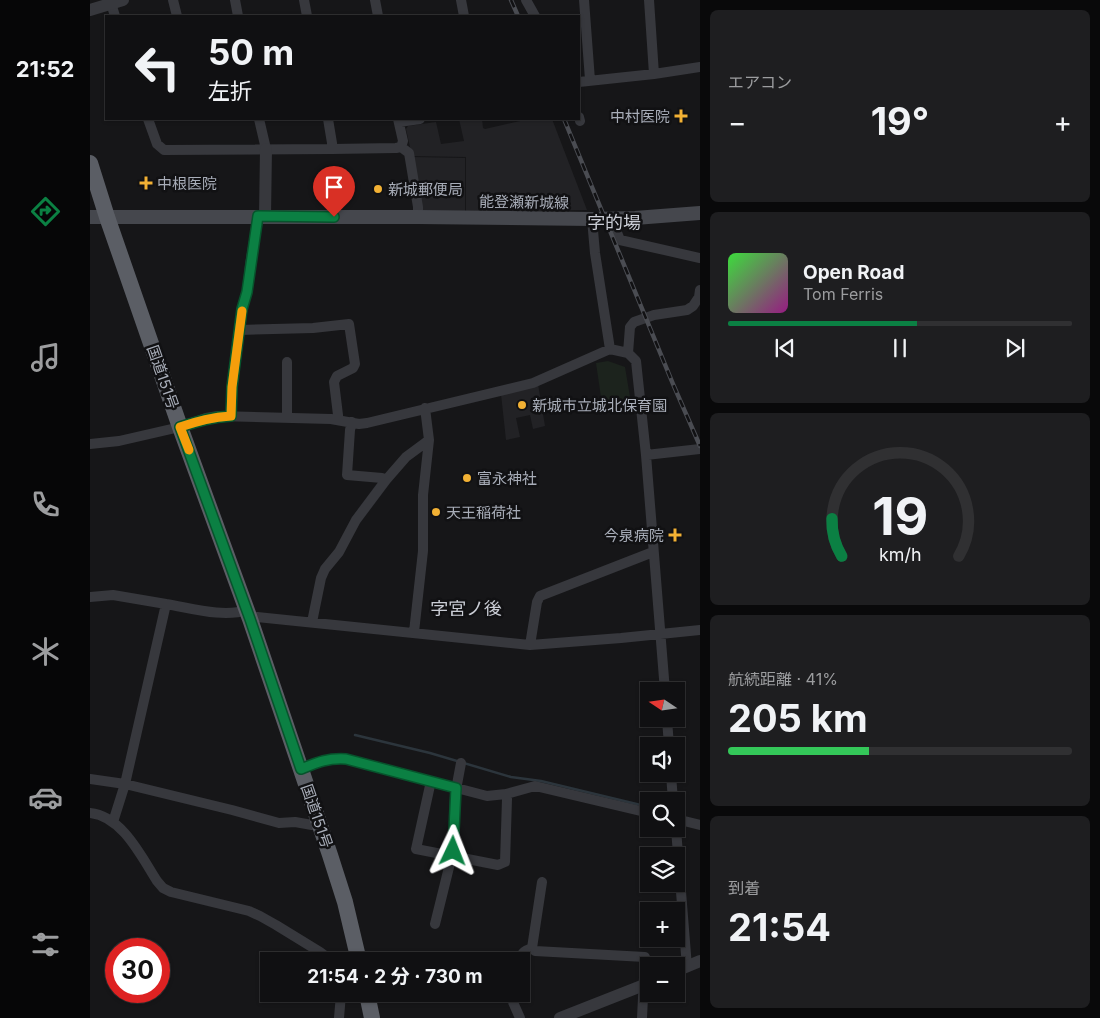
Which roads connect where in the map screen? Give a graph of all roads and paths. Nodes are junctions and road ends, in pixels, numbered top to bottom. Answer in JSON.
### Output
{"nodes":[{"id":1,"x":173,"y":0,"type":"edge"},
{"id":2,"x":235,"y":0,"type":"edge"},
{"id":3,"x":304,"y":0,"type":"edge"},
{"id":4,"x":375,"y":0,"type":"edge"},
{"id":5,"x":461,"y":0,"type":"edge"},
{"id":6,"x":526,"y":0,"type":"edge"},
{"id":7,"x":584,"y":0,"type":"edge"},
{"id":8,"x":649,"y":0,"type":"edge"},
{"id":9,"x":114,"y":1,"type":"edge"},
{"id":10,"x":90,"y":10,"type":"edge"},
{"id":11,"x":115,"y":15,"type":"edge"},
{"id":12,"x":177,"y":15,"type":"edge"},
{"id":13,"x":238,"y":15,"type":"edge"},
{"id":14,"x":307,"y":15,"type":"edge"},
{"id":15,"x":378,"y":15,"type":"edge"},
{"id":16,"x":464,"y":15,"type":"edge"},
{"id":17,"x":534,"y":15,"type":"edge"},
{"id":18,"x":700,"y":67,"type":"edge"},
{"id":19,"x":654,"y":74,"type":"junction"},
{"id":20,"x":590,"y":80,"type":"junction"},
{"id":21,"x":580,"y":82,"type":"edge"},
{"id":22,"x":148,"y":120,"type":"edge"},
{"id":23,"x":259,"y":120,"type":"edge"},
{"id":24,"x":328,"y":120,"type":"edge"},
{"id":25,"x":399,"y":121,"type":"edge"},
{"id":26,"x":401,"y":147,"type":"junction"},
{"id":27,"x":266,"y":149,"type":"junction"},
{"id":28,"x":332,"y":149,"type":"junction"},
{"id":29,"x":90,"y":163,"type":"edge"},
{"id":30,"x":700,"y":214,"type":"edge"},
{"id":31,"x":262,"y":216,"type":"junction"},
{"id":32,"x":90,"y":217,"type":"edge"},
{"id":33,"x":107,"y":217,"type":"junction"},
{"id":34,"x":418,"y":217,"type":"junction"},
{"id":35,"x":611,"y":218,"type":"junction"},
{"id":36,"x":592,"y":219,"type":"junction"},
{"id":37,"x":700,"y":258,"type":"edge"},
{"id":38,"x":700,"y":290,"type":"edge"},
{"id":39,"x":239,"y":330,"type":"junction"},
{"id":40,"x":610,"y":349,"type":"junction"},
{"id":41,"x":628,"y":353,"type":"junction"},
{"id":42,"x":287,"y":362,"type":"dead end"},
{"id":43,"x":425,"y":408,"type":"junction"},
{"id":44,"x":231,"y":416,"type":"junction"},
{"id":45,"x":287,"y":418,"type":"junction"},
{"id":46,"x":338,"y":420,"type":"junction"},
{"id":47,"x":352,"y":422,"type":"junction"},
{"id":48,"x":180,"y":427,"type":"junction"},
{"id":49,"x":429,"y":440,"type":"junction"},
{"id":50,"x":90,"y":444,"type":"edge"},
{"id":51,"x":700,"y":449,"type":"edge"},
{"id":52,"x":646,"y":456,"type":"junction"},
{"id":53,"x":386,"y":480,"type":"junction"},
{"id":54,"x":653,"y":552,"type":"junction"},
{"id":55,"x":90,"y":597,"type":"edge"},
{"id":56,"x":166,"y":604,"type":"junction"},
{"id":57,"x":248,"y":615,"type":"junction"},
{"id":58,"x":312,"y":622,"type":"junction"},
{"id":59,"x":700,"y":630,"type":"edge"},
{"id":60,"x":414,"y":632,"type":"junction"},
{"id":61,"x":660,"y":634,"type":"junction"},
{"id":62,"x":530,"y":645,"type":"junction"},
{"id":63,"x":664,"y":682,"type":"edge"},
{"id":64,"x":461,"y":763,"type":"dead end"},
{"id":65,"x":301,"y":769,"type":"junction"},
{"id":66,"x":90,"y":779,"type":"edge"},
{"id":67,"x":431,"y":781,"type":"junction"},
{"id":68,"x":125,"y":784,"type":"junction"},
{"id":69,"x":456,"y":788,"type":"junction"},
{"id":70,"x":506,"y":794,"type":"junction"},
{"id":71,"x":640,"y":811,"type":"edge"},
{"id":72,"x":90,"y":813,"type":"edge"},
{"id":73,"x":685,"y":821,"type":"edge"},
{"id":74,"x":114,"y":822,"type":"junction"},
{"id":75,"x":319,"y":823,"type":"junction"},
{"id":76,"x":700,"y":825,"type":"edge"},
{"id":77,"x":676,"y":837,"type":"edge"},
{"id":78,"x":452,"y":856,"type":"junction"},
{"id":79,"x":542,"y":882,"type":"dead end"},
{"id":80,"x":435,"y":924,"type":"dead end"},
{"id":81,"x":532,"y":948,"type":"junction"},
{"id":82,"x":320,"y":952,"type":"edge"},
{"id":83,"x":357,"y":952,"type":"edge"},
{"id":84,"x":523,"y":952,"type":"edge"},
{"id":85,"x":645,"y":957,"type":"edge"},
{"id":86,"x":681,"y":957,"type":"edge"},
{"id":87,"x":700,"y":961,"type":"edge"},
{"id":88,"x":685,"y":968,"type":"edge"},
{"id":89,"x":640,"y":986,"type":"edge"},
{"id":90,"x":340,"y":1002,"type":"edge"},
{"id":91,"x":369,"y":1002,"type":"edge"},
{"id":92,"x":513,"y":1002,"type":"edge"},
{"id":93,"x":644,"y":1002,"type":"edge"},
{"id":94,"x":339,"y":1018,"type":"edge"},
{"id":95,"x":372,"y":1018,"type":"edge"},
{"id":96,"x":520,"y":1018,"type":"edge"},
{"id":97,"x":560,"y":1018,"type":"edge"},
{"id":98,"x":642,"y":1018,"type":"edge"}],
"edges":[{"from":1,"to":12,"type":"street"},
{"from":2,"to":13,"type":"street"},
{"from":3,"to":14,"type":"street"},
{"from":4,"to":15,"type":"street"},
{"from":5,"to":16,"type":"street"},
{"from":6,"to":17,"type":"street"},
{"from":7,"to":20,"type":"street"},
{"from":8,"to":19,"type":"street"},
{"from":9,"to":10,"type":"street"},
{"from":9,"to":11,"type":"street"},
{"from":18,"to":19,"type":"street"},
{"from":19,"to":20,"type":"street"},
{"from":20,"to":21,"type":"street"},
{"from":22,"to":27,"type":"street"},
{"from":23,"to":27,"type":"street"},
{"from":24,"to":28,"type":"street"},
{"from":25,"to":26,"type":"street"},
{"from":26,"to":28,"type":"street"},
{"from":26,"to":34,"type":"street"},
{"from":27,"to":28,"type":"street"},
{"from":27,"to":31,"type":"street"},
{"from":29,"to":33,"type":"highway","name":"国道151号"},
{"from":30,"to":35,"type":"main road","name":"能登瀬新城線"},
{"from":31,"to":33,"type":"main road","name":"能登瀬新城線"},
{"from":31,"to":34,"type":"main road","name":"能登瀬新城線"},
{"from":31,"to":39,"type":"street"},
{"from":32,"to":33,"type":"main road","name":"能登瀬新城線"},
{"from":33,"to":48,"type":"highway","name":"国道151号"},
{"from":34,"to":36,"type":"main road","name":"能登瀬新城線"},
{"from":35,"to":36,"type":"main road","name":"能登瀬新城線"},
{"from":35,"to":37,"type":"street"},
{"from":36,"to":40,"type":"street"},
{"from":38,"to":41,"type":"street"},
{"from":39,"to":44,"type":"street"},
{"from":39,"to":46,"type":"street"},
{"from":40,"to":41,"type":"street"},
{"from":40,"to":43,"type":"street"},
{"from":41,"to":52,"type":"street"},
{"from":42,"to":45,"type":"street"},
{"from":43,"to":47,"type":"street"},
{"from":43,"to":49,"type":"street"},
{"from":44,"to":45,"type":"street"},
{"from":44,"to":48,"type":"street"},
{"from":45,"to":46,"type":"street"},
{"from":46,"to":47,"type":"street"},
{"from":47,"to":53,"type":"street"},
{"from":48,"to":50,"type":"street"},
{"from":48,"to":57,"type":"highway","name":"国道151号"},
{"from":49,"to":53,"type":"street"},
{"from":49,"to":60,"type":"street"},
{"from":51,"to":52,"type":"street"},
{"from":52,"to":54,"type":"street"},
{"from":53,"to":58,"type":"street"},
{"from":54,"to":61,"type":"street"},
{"from":54,"to":62,"type":"street"},
{"from":55,"to":56,"type":"street"},
{"from":56,"to":57,"type":"street"},
{"from":56,"to":68,"type":"street"},
{"from":57,"to":58,"type":"street"},
{"from":57,"to":65,"type":"highway","name":"国道151号"},
{"from":58,"to":60,"type":"street"},
{"from":59,"to":61,"type":"street"},
{"from":60,"to":62,"type":"street"},
{"from":61,"to":62,"type":"street"},
{"from":61,"to":63,"type":"street"},
{"from":64,"to":69,"type":"street"},
{"from":65,"to":67,"type":"street"},
{"from":65,"to":75,"type":"highway","name":"国道151号"},
{"from":66,"to":68,"type":"street"},
{"from":67,"to":69,"type":"street"},
{"from":67,"to":78,"type":"street"},
{"from":68,"to":74,"type":"street"},
{"from":68,"to":75,"type":"street"},
{"from":69,"to":70,"type":"street"},
{"from":69,"to":78,"type":"street"},
{"from":70,"to":71,"type":"street"},
{"from":70,"to":78,"type":"street"},
{"from":72,"to":74,"type":"street"},
{"from":73,"to":76,"type":"street"},
{"from":74,"to":82,"type":"street"},
{"from":75,"to":83,"type":"highway","name":"国道151号"},
{"from":77,"to":86,"type":"street"},
{"from":78,"to":80,"type":"street"},
{"from":79,"to":81,"type":"street"},
{"from":81,"to":84,"type":"street"},
{"from":81,"to":85,"type":"street"},
{"from":87,"to":88,"type":"street"},
{"from":89,"to":97,"type":"street"},
{"from":90,"to":94,"type":"street"},
{"from":91,"to":95,"type":"highway"},
{"from":92,"to":96,"type":"street"},
{"from":93,"to":98,"type":"street"}]}
